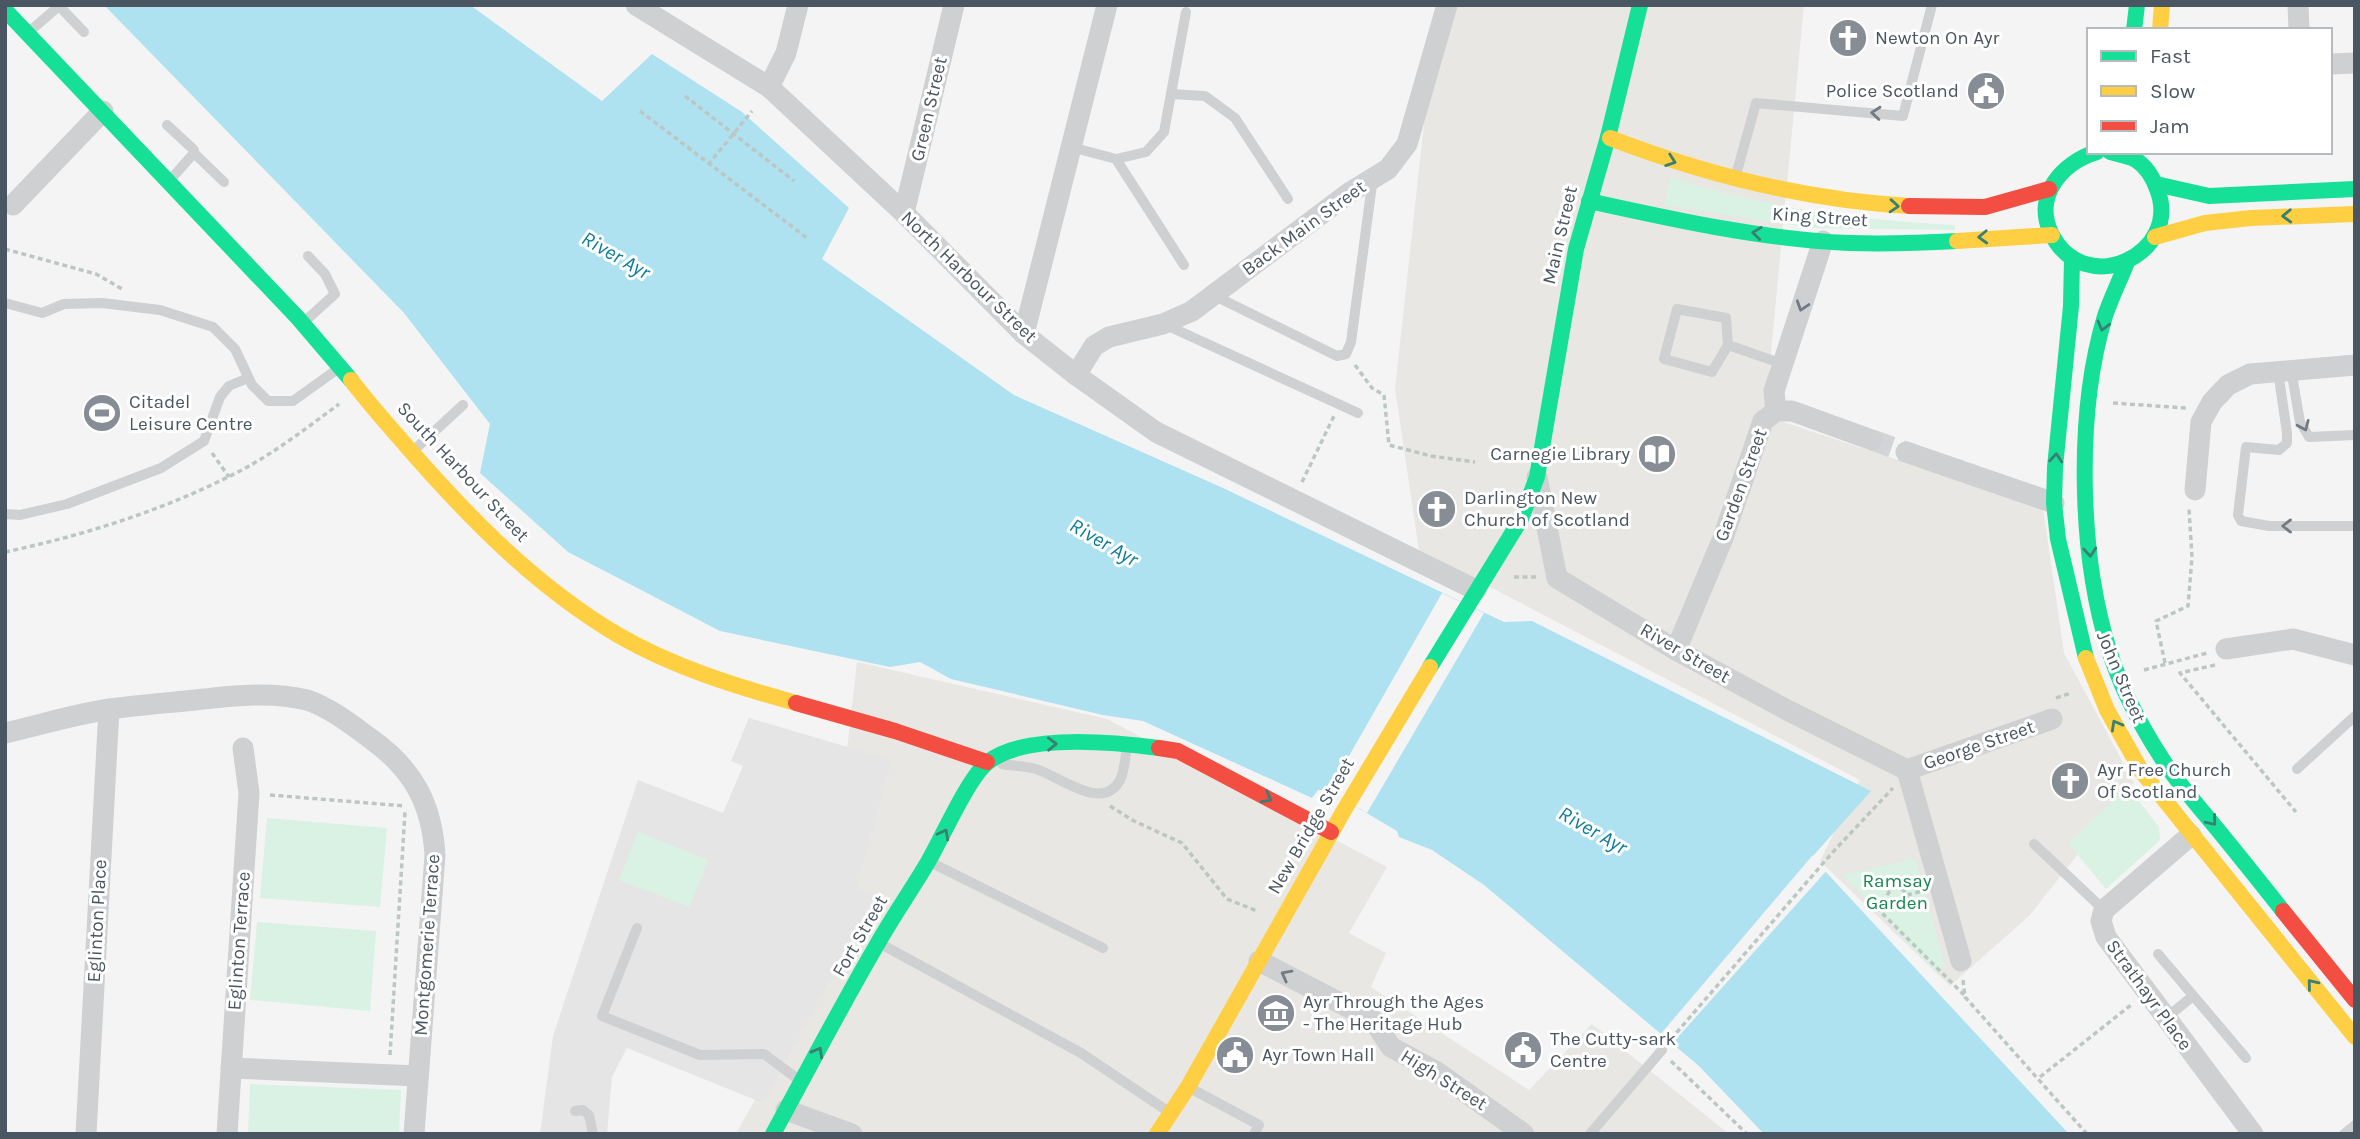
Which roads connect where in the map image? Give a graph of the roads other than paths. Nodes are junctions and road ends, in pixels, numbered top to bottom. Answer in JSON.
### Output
{"nodes":[{"id":1,"x":636,"y":5,"type":"edge"},
{"id":2,"x":798,"y":5,"type":"edge"},
{"id":3,"x":954,"y":5,"type":"edge"},
{"id":4,"x":1107,"y":5,"type":"edge"},
{"id":5,"x":1447,"y":5,"type":"edge"},
{"id":6,"x":1640,"y":5,"type":"edge"},
{"id":7,"x":1932,"y":5,"type":"edge"},
{"id":8,"x":2137,"y":5,"type":"edge"},
{"id":9,"x":2162,"y":5,"type":"edge"},
{"id":10,"x":2298,"y":5,"type":"edge"},
{"id":11,"x":5,"y":10,"type":"edge"},
{"id":12,"x":1186,"y":12,"type":"dead end"},
{"id":13,"x":2134,"y":28,"type":"edge"},
{"id":14,"x":2160,"y":28,"type":"edge"},
{"id":15,"x":2299,"y":28,"type":"edge"},
{"id":16,"x":84,"y":32,"type":"dead end"},
{"id":17,"x":28,"y":33,"type":"junction"},
{"id":18,"x":2355,"y":62,"type":"edge"},
{"id":19,"x":2332,"y":64,"type":"edge"},
{"id":20,"x":769,"y":87,"type":"junction"},
{"id":21,"x":1171,"y":94,"type":"junction"},
{"id":22,"x":103,"y":111,"type":"junction"},
{"id":23,"x":167,"y":125,"type":"dead end"},
{"id":24,"x":1608,"y":137,"type":"junction"},
{"id":25,"x":1071,"y":147,"type":"junction"},
{"id":26,"x":194,"y":153,"type":"junction"},
{"id":27,"x":2087,"y":153,"type":"edge"},
{"id":28,"x":2116,"y":154,"type":"edge"},
{"id":29,"x":2148,"y":154,"type":"edge"},
{"id":30,"x":1116,"y":159,"type":"junction"},
{"id":31,"x":1373,"y":177,"type":"junction"},
{"id":32,"x":2152,"y":177,"type":"junction"},
{"id":33,"x":1735,"y":179,"type":"junction"},
{"id":34,"x":169,"y":181,"type":"junction"},
{"id":35,"x":224,"y":182,"type":"dead end"},
{"id":36,"x":2049,"y":189,"type":"junction"},
{"id":37,"x":2355,"y":189,"type":"edge"},
{"id":38,"x":1288,"y":199,"type":"dead end"},
{"id":39,"x":1588,"y":201,"type":"junction"},
{"id":40,"x":13,"y":205,"type":"dead end"},
{"id":41,"x":904,"y":213,"type":"junction"},
{"id":42,"x":2355,"y":214,"type":"edge"},
{"id":43,"x":2052,"y":235,"type":"junction"},
{"id":44,"x":2155,"y":237,"type":"junction"},
{"id":45,"x":1823,"y":241,"type":"junction"},
{"id":46,"x":308,"y":256,"type":"dead end"},
{"id":47,"x":2072,"y":258,"type":"junction"},
{"id":48,"x":2127,"y":262,"type":"junction"},
{"id":49,"x":1184,"y":265,"type":"dead end"},
{"id":50,"x":1213,"y":295,"type":"junction"},
{"id":51,"x":5,"y":303,"type":"edge"},
{"id":52,"x":302,"y":324,"type":"junction"},
{"id":53,"x":1163,"y":324,"type":"junction"},
{"id":54,"x":1024,"y":334,"type":"junction"},
{"id":55,"x":1728,"y":345,"type":"junction"},
{"id":56,"x":1783,"y":364,"type":"junction"},
{"id":57,"x":2355,"y":365,"type":"edge"},
{"id":58,"x":341,"y":366,"type":"junction"},
{"id":59,"x":2285,"y":370,"type":"junction"},
{"id":60,"x":1076,"y":375,"type":"junction"},
{"id":61,"x":248,"y":378,"type":"junction"},
{"id":62,"x":463,"y":405,"type":"dead end"},
{"id":63,"x":1776,"y":411,"type":"junction"},
{"id":64,"x":1358,"y":413,"type":"dead end"},
{"id":65,"x":2355,"y":435,"type":"edge"},
{"id":66,"x":1872,"y":440,"type":"tunnel mouth"},
{"id":67,"x":413,"y":451,"type":"junction"},
{"id":68,"x":1906,"y":452,"type":"tunnel mouth"},
{"id":69,"x":1537,"y":477,"type":"junction"},
{"id":70,"x":2195,"y":490,"type":"road end"},
{"id":71,"x":2054,"y":503,"type":"junction"},
{"id":72,"x":5,"y":514,"type":"edge"},
{"id":73,"x":2355,"y":526,"type":"edge"},
{"id":74,"x":1488,"y":571,"type":"joint"},
{"id":75,"x":1473,"y":595,"type":"junction"},
{"id":76,"x":2226,"y":649,"type":"road end"},
{"id":77,"x":1676,"y":650,"type":"junction"},
{"id":78,"x":2354,"y":656,"type":"edge"},
{"id":79,"x":109,"y":709,"type":"junction"},
{"id":80,"x":2355,"y":716,"type":"edge"},
{"id":81,"x":2052,"y":719,"type":"dead end"},
{"id":82,"x":5,"y":733,"type":"edge"},
{"id":83,"x":1128,"y":744,"type":"junction"},
{"id":84,"x":243,"y":748,"type":"dead end"},
{"id":85,"x":987,"y":762,"type":"junction"},
{"id":86,"x":2297,"y":769,"type":"dead end"},
{"id":87,"x":1907,"y":770,"type":"junction"},
{"id":88,"x":1331,"y":832,"type":"junction"},
{"id":89,"x":2192,"y":835,"type":"junction"},
{"id":90,"x":2034,"y":844,"type":"dead end"},
{"id":91,"x":929,"y":861,"type":"junction"},
{"id":92,"x":2104,"y":910,"type":"junction"},
{"id":93,"x":637,"y":928,"type":"dead end"},
{"id":94,"x":878,"y":942,"type":"junction"},
{"id":95,"x":1103,"y":948,"type":"dead end"},
{"id":96,"x":2158,"y":954,"type":"dead end"},
{"id":97,"x":1259,"y":961,"type":"junction"},
{"id":98,"x":1961,"y":961,"type":"road end"},
{"id":99,"x":2193,"y":996,"type":"junction"},
{"id":100,"x":2355,"y":1000,"type":"edge"},
{"id":101,"x":2166,"y":1018,"type":"junction"},
{"id":102,"x":2355,"y":1037,"type":"edge"},
{"id":103,"x":1662,"y":1050,"type":"road end"},
{"id":104,"x":2246,"y":1059,"type":"dead end"},
{"id":105,"x":231,"y":1068,"type":"junction"},
{"id":106,"x":418,"y":1076,"type":"junction"},
{"id":107,"x":801,"y":1082,"type":"junction"},
{"id":108,"x":1188,"y":1087,"type":"junction"},
{"id":109,"x":786,"y":1110,"type":"junction"},
{"id":110,"x":575,"y":1111,"type":"dead end"},
{"id":111,"x":1172,"y":1114,"type":"junction"},
{"id":112,"x":2355,"y":1125,"type":"edge"},
{"id":113,"x":86,"y":1134,"type":"edge"},
{"id":114,"x":227,"y":1134,"type":"edge"},
{"id":115,"x":414,"y":1134,"type":"edge"},
{"id":116,"x":593,"y":1134,"type":"edge"},
{"id":117,"x":774,"y":1134,"type":"edge"},
{"id":118,"x":852,"y":1134,"type":"edge"},
{"id":119,"x":1157,"y":1134,"type":"edge"},
{"id":120,"x":1254,"y":1134,"type":"edge"},
{"id":121,"x":1524,"y":1134,"type":"edge"},
{"id":122,"x":1590,"y":1134,"type":"edge"},
{"id":123,"x":2253,"y":1134,"type":"edge"},
{"id":124,"x":2344,"y":1134,"type":"edge"}],
"edges":[{"from":1,"to":20,"type":"street","name":"North Harbour Street"},
{"from":2,"to":20,"type":"street"},
{"from":3,"to":41,"type":"street","name":"Green Street"},
{"from":4,"to":25,"type":"street"},
{"from":5,"to":31,"type":"street","name":"Back Main Street"},
{"from":6,"to":24,"type":"main road","name":"Main Street"},
{"from":7,"to":33,"type":"lane","one_way":true},
{"from":8,"to":13,"type":"main road"},
{"from":9,"to":14,"type":"main road"},
{"from":10,"to":15,"type":"street"},
{"from":11,"to":17,"type":"main road","name":"South Harbour Street"},
{"from":12,"to":21,"type":"lane"},
{"from":16,"to":17,"type":"lane"},
{"from":17,"to":22,"type":"main road","name":"South Harbour Street"},
{"from":18,"to":19,"type":"street"},
{"from":20,"to":41,"type":"street","name":"North Harbour Street"},
{"from":21,"to":30,"type":"lane"},
{"from":21,"to":38,"type":"lane"},
{"from":22,"to":34,"type":"main road","name":"South Harbour Street"},
{"from":22,"to":40,"type":"street"},
{"from":23,"to":26,"type":"lane"},
{"from":24,"to":33,"type":"main road","name":"King Street","one_way":true},
{"from":24,"to":39,"type":"main road","name":"Main Street"},
{"from":25,"to":30,"type":"lane"},
{"from":25,"to":54,"type":"street"},
{"from":26,"to":34,"type":"lane"},
{"from":26,"to":35,"type":"lane"},
{"from":27,"to":36,"type":"main road"},
{"from":28,"to":32,"type":"main road"},
{"from":29,"to":32,"type":"main road"},
{"from":30,"to":49,"type":"lane"},
{"from":31,"to":50,"type":"street","name":"Back Main Street"},
{"from":31,"to":50,"type":"lane"},
{"from":32,"to":37,"type":"main road"},
{"from":32,"to":44,"type":"main road"},
{"from":33,"to":36,"type":"main road","name":"King Street","one_way":true},
{"from":34,"to":52,"type":"main road","name":"South Harbour Street"},
{"from":36,"to":43,"type":"main road"},
{"from":45,"to":39,"type":"main road","name":"King Street","one_way":true},
{"from":39,"to":69,"type":"main road","name":"Main Street"},
{"from":41,"to":54,"type":"street","name":"North Harbour Street"},
{"from":42,"to":44,"type":"main road","one_way":true},
{"from":43,"to":45,"type":"main road","name":"King Street","one_way":true},
{"from":43,"to":47,"type":"main road"},
{"from":44,"to":48,"type":"main road"},
{"from":45,"to":56,"type":"street","name":"Garden Street","one_way":true},
{"from":46,"to":52,"type":"lane"},
{"from":47,"to":48,"type":"main road"},
{"from":71,"to":47,"type":"main road","name":"John Street","one_way":true},
{"from":48,"to":100,"type":"main road","name":"John Street","one_way":true},
{"from":50,"to":53,"type":"street","name":"Back Main Street"},
{"from":51,"to":61,"type":"lane"},
{"from":52,"to":58,"type":"main road","name":"South Harbour Street"},
{"from":53,"to":60,"type":"street","name":"Back Main Street"},
{"from":53,"to":64,"type":"lane"},
{"from":54,"to":60,"type":"street","name":"North Harbour Street"},
{"from":55,"to":55,"type":"lane"},
{"from":55,"to":56,"type":"lane"},
{"from":56,"to":63,"type":"street","name":"Garden Street"},
{"from":57,"to":59,"type":"street"},
{"from":58,"to":61,"type":"lane"},
{"from":58,"to":67,"type":"main road","name":"South Harbour Street"},
{"from":59,"to":65,"type":"lane","one_way":true},
{"from":59,"to":70,"type":"street"},
{"from":73,"to":59,"type":"lane","one_way":true},
{"from":60,"to":75,"type":"street","name":"North Harbour Street"},
{"from":61,"to":72,"type":"lane"},
{"from":62,"to":67,"type":"lane"},
{"from":63,"to":66,"type":"street"},
{"from":63,"to":77,"type":"street","name":"Garden Street"},
{"from":67,"to":85,"type":"main road","name":"South Harbour Street"},
{"from":68,"to":71,"type":"street"},
{"from":69,"to":74,"type":"main road","name":"Main Street"},
{"from":69,"to":77,"type":"street","name":"River Street"},
{"from":89,"to":71,"type":"main road","name":"John Street","one_way":true},
{"from":74,"to":75,"type":"main road","name":"New Bridge Street"},
{"from":75,"to":88,"type":"main road","name":"New Bridge Street"},
{"from":76,"to":78,"type":"street"},
{"from":77,"to":87,"type":"street","name":"River Street"},
{"from":79,"to":82,"type":"street","name":"Montgomerie Terrace"},
{"from":79,"to":106,"type":"street","name":"Montgomerie Terrace"},
{"from":79,"to":113,"type":"street","name":"Eglinton Place"},
{"from":80,"to":86,"type":"lane"},
{"from":81,"to":87,"type":"street","name":"George Street"},
{"from":85,"to":83,"type":"main road","one_way":true},
{"from":83,"to":85,"type":"lane"},
{"from":83,"to":88,"type":"main road","one_way":true},
{"from":84,"to":105,"type":"street","name":"Eglinton Terrace"},
{"from":91,"to":85,"type":"main road","name":"Fort Street","one_way":true},
{"from":87,"to":98,"type":"street"},
{"from":88,"to":97,"type":"main road"},
{"from":88,"to":97,"type":"main road","name":"New Bridge Street"},
{"from":89,"to":92,"type":"street"},
{"from":102,"to":89,"type":"main road","name":"John Street","one_way":true},
{"from":90,"to":92,"type":"lane"},
{"from":91,"to":94,"type":"main road","name":"Fort Street"},
{"from":91,"to":95,"type":"lane"},
{"from":92,"to":101,"type":"street","name":"Strathayr Place"},
{"from":93,"to":107,"type":"lane"},
{"from":107,"to":94,"type":"main road","name":"Fort Street","one_way":true},
{"from":94,"to":111,"type":"lane"},
{"from":96,"to":99,"type":"lane"},
{"from":97,"to":108,"type":"main road","name":"New Bridge Street"},
{"from":121,"to":97,"type":"street","name":"High Street","one_way":true},
{"from":99,"to":101,"type":"lane"},
{"from":99,"to":104,"type":"lane"},
{"from":101,"to":123,"type":"street","name":"Strathayr Place"},
{"from":103,"to":122,"type":"lane"},
{"from":105,"to":106,"type":"street"},
{"from":105,"to":114,"type":"street","name":"Eglinton Terrace"},
{"from":106,"to":115,"type":"street","name":"Montgomerie Terrace"},
{"from":107,"to":109,"type":"main road","name":"Fort Street"},
{"from":108,"to":111,"type":"main road","name":"New Bridge Street"},
{"from":108,"to":120,"type":"lane"},
{"from":109,"to":117,"type":"main road","name":"Fort Street"},
{"from":109,"to":118,"type":"street"},
{"from":110,"to":116,"type":"lane"},
{"from":111,"to":119,"type":"main road","name":"New Bridge Street"},
{"from":112,"to":124,"type":"lane"}]}
